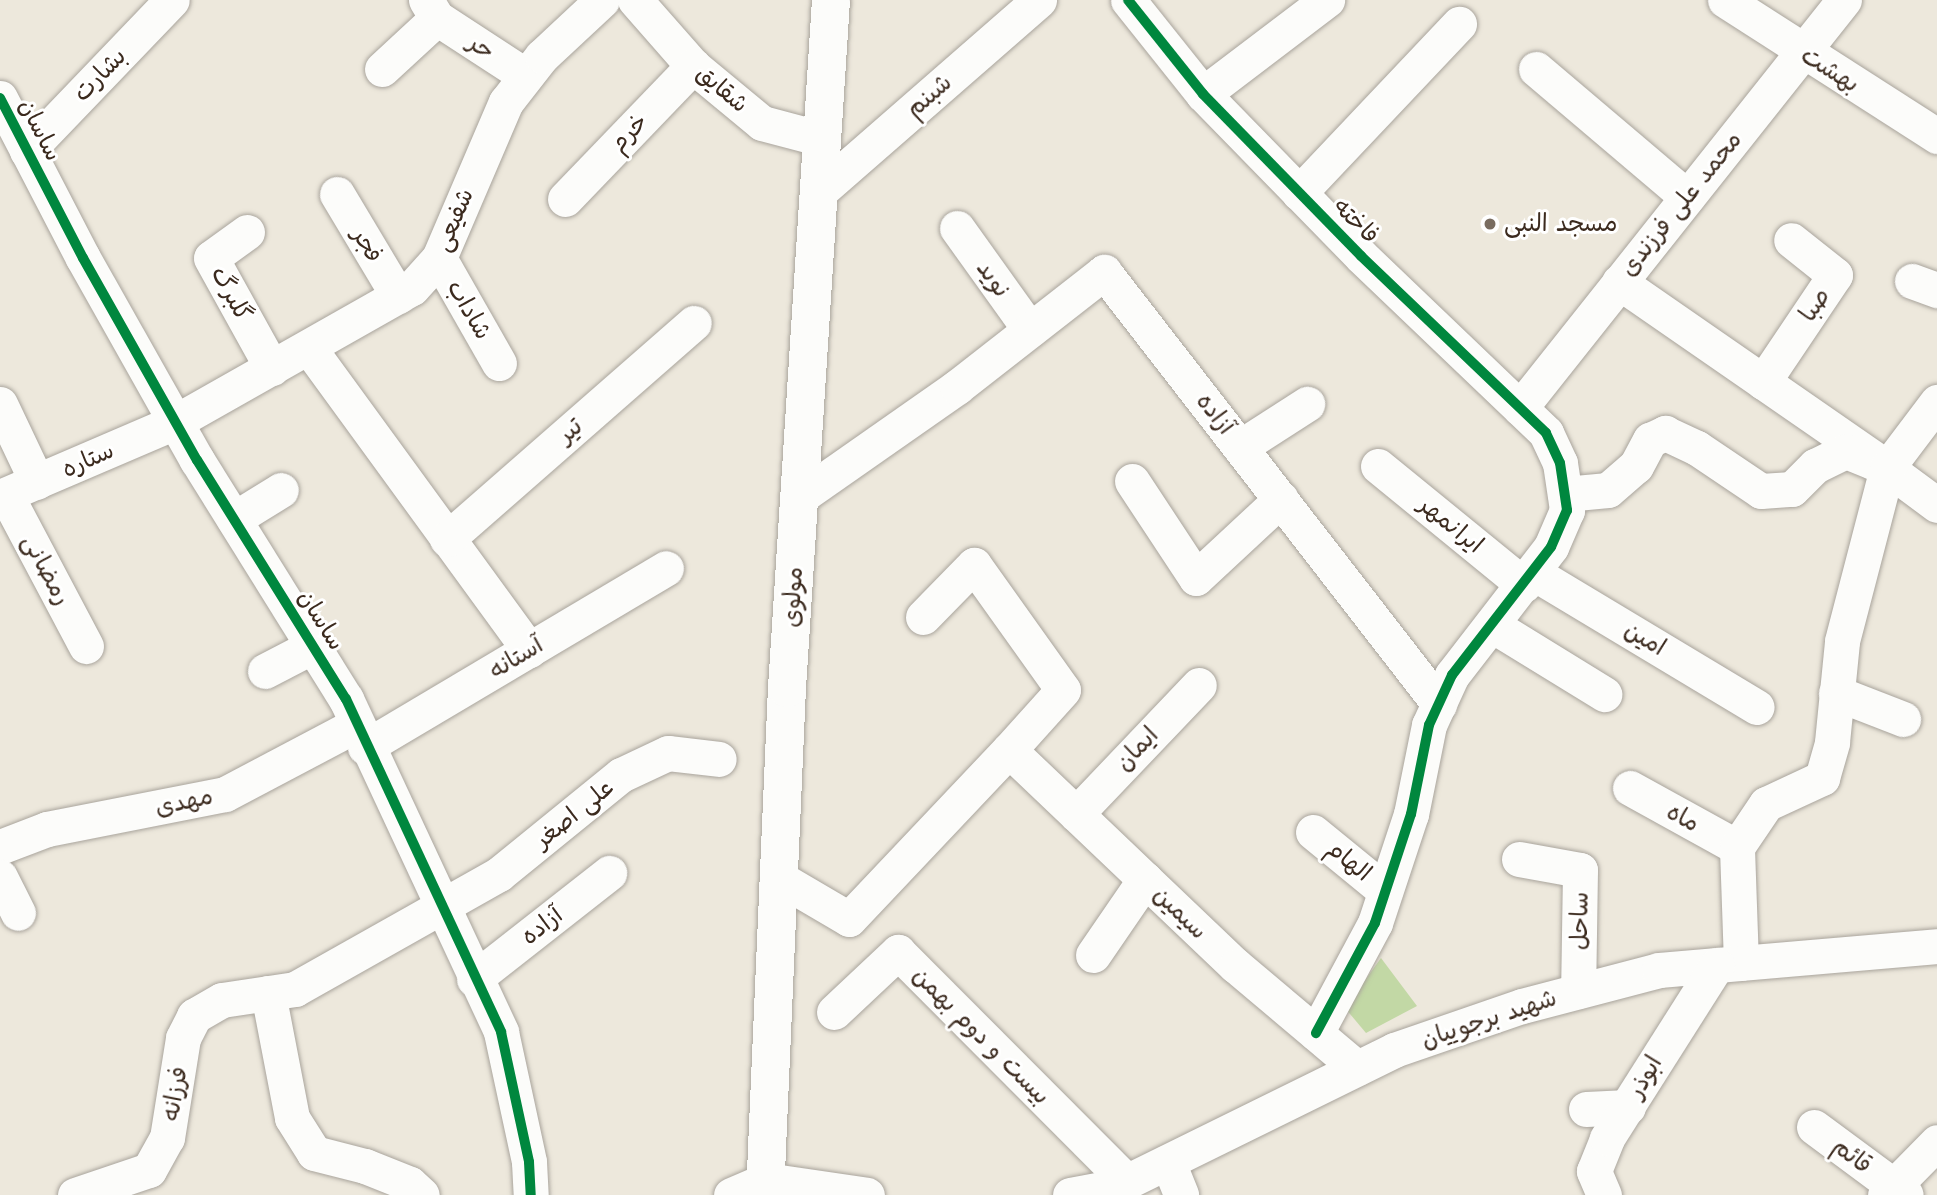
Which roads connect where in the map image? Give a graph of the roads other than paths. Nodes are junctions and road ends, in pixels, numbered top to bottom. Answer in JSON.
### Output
{"nodes":[{"id":1,"x":172,"y":0,"type":"edge"},
{"id":2,"x":831,"y":0,"type":"edge"},
{"id":3,"x":1039,"y":0,"type":"edge"},
{"id":4,"x":1326,"y":0,"type":"edge"},
{"id":5,"x":1725,"y":0,"type":"edge"},
{"id":6,"x":1844,"y":0,"type":"edge"},
{"id":7,"x":594,"y":3,"type":"edge"},
{"id":8,"x":643,"y":3,"type":"edge"},
{"id":9,"x":1146,"y":7,"type":"edge"},
{"id":10,"x":431,"y":9,"type":"edge"},
{"id":11,"x":1459,"y":24,"type":"dead end"},
{"id":12,"x":1802,"y":53,"type":"junction"},
{"id":13,"x":693,"y":66,"type":"junction"},
{"id":14,"x":382,"y":69,"type":"dead end"},
{"id":15,"x":1536,"y":69,"type":"dead end"},
{"id":16,"x":526,"y":76,"type":"junction"},
{"id":17,"x":1203,"y":94,"type":"junction"},
{"id":18,"x":0,"y":98,"type":"edge"},
{"id":19,"x":1937,"y":136,"type":"edge"},
{"id":20,"x":822,"y":139,"type":"junction"},
{"id":21,"x":27,"y":150,"type":"junction"},
{"id":22,"x":819,"y":192,"type":"junction"},
{"id":23,"x":1299,"y":193,"type":"junction"},
{"id":24,"x":337,"y":194,"type":"dead end"},
{"id":25,"x":1687,"y":197,"type":"junction"},
{"id":26,"x":565,"y":199,"type":"dead end"},
{"id":27,"x":957,"y":228,"type":"dead end"},
{"id":28,"x":247,"y":232,"type":"dead end"},
{"id":29,"x":1791,"y":240,"type":"dead end"},
{"id":30,"x":439,"y":258,"type":"junction"},
{"id":31,"x":1619,"y":282,"type":"junction"},
{"id":32,"x":398,"y":296,"type":"junction"},
{"id":33,"x":694,"y":323,"type":"dead end"},
{"id":34,"x":1030,"y":330,"type":"junction"},
{"id":35,"x":309,"y":348,"type":"junction"},
{"id":36,"x":499,"y":363,"type":"dead end"},
{"id":37,"x":272,"y":368,"type":"junction"},
{"id":38,"x":1763,"y":382,"type":"junction"},
{"id":39,"x":1937,"y":402,"type":"edge"},
{"id":40,"x":0,"y":404,"type":"edge"},
{"id":41,"x":1307,"y":404,"type":"dead end"},
{"id":42,"x":1520,"y":408,"type":"junction"},
{"id":43,"x":175,"y":422,"type":"junction"},
{"id":44,"x":1240,"y":447,"type":"junction"},
{"id":45,"x":1378,"y":466,"type":"dead end"},
{"id":46,"x":1887,"y":468,"type":"junction"},
{"id":47,"x":1563,"y":478,"type":"junction"},
{"id":48,"x":1132,"y":481,"type":"dead end"},
{"id":49,"x":281,"y":490,"type":"dead end"},
{"id":50,"x":14,"y":491,"type":"edge"},
{"id":51,"x":800,"y":497,"type":"junction"},
{"id":52,"x":1281,"y":499,"type":"junction"},
{"id":53,"x":1937,"y":505,"type":"edge"},
{"id":54,"x":234,"y":519,"type":"junction"},
{"id":55,"x":447,"y":539,"type":"junction"},
{"id":56,"x":666,"y":568,"type":"dead end"},
{"id":57,"x":1528,"y":578,"type":"junction"},
{"id":58,"x":923,"y":617,"type":"dead end"},
{"id":59,"x":1492,"y":625,"type":"junction"},
{"id":60,"x":86,"y":646,"type":"dead end"},
{"id":61,"x":313,"y":646,"type":"junction"},
{"id":62,"x":529,"y":650,"type":"junction"},
{"id":63,"x":265,"y":671,"type":"dead end"},
{"id":64,"x":1199,"y":684,"type":"dead end"},
{"id":65,"x":1836,"y":693,"type":"junction"},
{"id":66,"x":1604,"y":694,"type":"dead end"},
{"id":67,"x":1439,"y":704,"type":"junction"},
{"id":68,"x":1757,"y":707,"type":"dead end"},
{"id":69,"x":1903,"y":719,"type":"dead end"},
{"id":70,"x":361,"y":736,"type":"junction"},
{"id":71,"x":1009,"y":750,"type":"junction"},
{"id":72,"x":719,"y":759,"type":"dead end"},
{"id":73,"x":1630,"y":788,"type":"dead end"},
{"id":74,"x":1076,"y":814,"type":"junction"},
{"id":75,"x":1313,"y":832,"type":"dead end"},
{"id":76,"x":0,"y":847,"type":"edge"},
{"id":77,"x":1737,"y":847,"type":"junction"},
{"id":78,"x":1519,"y":859,"type":"dead end"},
{"id":79,"x":609,"y":873,"type":"dead end"},
{"id":80,"x":0,"y":877,"type":"edge"},
{"id":81,"x":779,"y":878,"type":"junction"},
{"id":82,"x":1145,"y":879,"type":"junction"},
{"id":83,"x":1385,"y":891,"type":"junction"},
{"id":84,"x":439,"y":906,"type":"junction"},
{"id":85,"x":18,"y":913,"type":"dead end"},
{"id":86,"x":1937,"y":946,"type":"edge"},
{"id":87,"x":1093,"y":955,"type":"dead end"},
{"id":88,"x":1729,"y":964,"type":"junction"},
{"id":89,"x":474,"y":979,"type":"junction"},
{"id":90,"x":1578,"y":991,"type":"junction"},
{"id":91,"x":268,"y":993,"type":"junction"},
{"id":92,"x":834,"y":1012,"type":"dead end"},
{"id":93,"x":1316,"y":1033,"type":"junction"},
{"id":94,"x":1357,"y":1069,"type":"junction"},
{"id":95,"x":1628,"y":1107,"type":"junction"},
{"id":96,"x":1586,"y":1109,"type":"dead end"},
{"id":97,"x":1814,"y":1127,"type":"dead end"},
{"id":98,"x":1937,"y":1142,"type":"edge"},
{"id":99,"x":1168,"y":1162,"type":"junction"},
{"id":100,"x":1127,"y":1182,"type":"junction"},
{"id":101,"x":766,"y":1188,"type":"edge"},
{"id":102,"x":1894,"y":1192,"type":"edge"},
{"id":103,"x":75,"y":1195,"type":"edge"},
{"id":104,"x":422,"y":1195,"type":"edge"},
{"id":105,"x":531,"y":1195,"type":"edge"},
{"id":106,"x":731,"y":1195,"type":"edge"},
{"id":107,"x":867,"y":1195,"type":"edge"},
{"id":108,"x":1070,"y":1195,"type":"edge"},
{"id":109,"x":1181,"y":1195,"type":"edge"},
{"id":110,"x":1604,"y":1195,"type":"edge"}],
"edges":[{"from":1,"to":21,"type":"street","name":"بشارت"},
{"from":2,"to":20,"type":"main road","name":"مولوی"},
{"from":3,"to":22,"type":"street","name":"شبنم"},
{"from":4,"to":17,"type":"street"},
{"from":5,"to":12,"type":"street","name":"بهشت"},
{"from":6,"to":12,"type":"street","name":"محمد علی فرزندی"},
{"from":7,"to":16,"type":"street","name":"شفیعی"},
{"from":8,"to":13,"type":"street","name":"شقایق"},
{"from":9,"to":17,"type":"street","name":"فاخته"},
{"from":10,"to":14,"type":"street","name":"حر"},
{"from":10,"to":16,"type":"street","name":"حر"},
{"from":11,"to":23,"type":"street"},
{"from":12,"to":19,"type":"street","name":"بهشت"},
{"from":12,"to":25,"type":"street","name":"محمد علی فرزندی"},
{"from":13,"to":20,"type":"street","name":"شقایق"},
{"from":13,"to":26,"type":"street","name":"خرم"},
{"from":15,"to":25,"type":"street"},
{"from":16,"to":30,"type":"street","name":"شفیعی"},
{"from":17,"to":23,"type":"street","name":"فاخته"},
{"from":18,"to":21,"type":"street","name":"ساسان"},
{"from":20,"to":22,"type":"main road","name":"مولوی"},
{"from":21,"to":43,"type":"street","name":"ساسان"},
{"from":22,"to":51,"type":"main road","name":"مولوی"},
{"from":23,"to":42,"type":"street","name":"فاخته"},
{"from":24,"to":32,"type":"street","name":"فجر"},
{"from":25,"to":31,"type":"street","name":"محمد علی فرزندی"},
{"from":27,"to":34,"type":"street","name":"نوید"},
{"from":28,"to":37,"type":"street","name":"گلبرگ"},
{"from":29,"to":38,"type":"street","name":"صبا"},
{"from":30,"to":32,"type":"street","name":"شفیعی"},
{"from":30,"to":36,"type":"street","name":"شاداب"},
{"from":31,"to":38,"type":"street"},
{"from":31,"to":42,"type":"street","name":"محمد علی فرزندی"},
{"from":32,"to":35,"type":"street","name":"شفیعی"},
{"from":33,"to":55,"type":"street","name":"تیر"},
{"from":34,"to":44,"type":"street","name":"آزاده"},
{"from":34,"to":51,"type":"street","name":"آزاده"},
{"from":35,"to":37,"type":"street","name":"شفیعی"},
{"from":35,"to":55,"type":"street"},
{"from":37,"to":43,"type":"street","name":"شفیعی"},
{"from":38,"to":46,"type":"street"},
{"from":39,"to":46,"type":"street"},
{"from":40,"to":50,"type":"street","name":"رمضانی"},
{"from":41,"to":44,"type":"street"},
{"from":42,"to":47,"type":"street","name":"فاخته"},
{"from":43,"to":50,"type":"street","name":"ستاره"},
{"from":43,"to":54,"type":"street","name":"ساسان"},
{"from":44,"to":52,"type":"street","name":"آزاده"},
{"from":45,"to":57,"type":"street","name":"ایرانمهر"},
{"from":46,"to":47,"type":"street"},
{"from":46,"to":53,"type":"street"},
{"from":46,"to":65,"type":"street"},
{"from":47,"to":57,"type":"street"},
{"from":48,"to":52,"type":"street"},
{"from":49,"to":54,"type":"street"},
{"from":50,"to":60,"type":"street","name":"رمضانی"},
{"from":51,"to":81,"type":"main road","name":"مولوی"},
{"from":52,"to":67,"type":"street","name":"آزاده"},
{"from":54,"to":61,"type":"street","name":"ساسان"},
{"from":55,"to":62,"type":"street"},
{"from":56,"to":62,"type":"street","name":"آستانه"},
{"from":57,"to":59,"type":"street"},
{"from":57,"to":68,"type":"street","name":"امین"},
{"from":58,"to":71,"type":"street"},
{"from":59,"to":66,"type":"street"},
{"from":59,"to":67,"type":"street"},
{"from":61,"to":63,"type":"street"},
{"from":61,"to":70,"type":"street","name":"ساسان"},
{"from":62,"to":70,"type":"street","name":"آستانه"},
{"from":64,"to":74,"type":"street","name":"ایمان"},
{"from":65,"to":69,"type":"street"},
{"from":65,"to":77,"type":"street"},
{"from":67,"to":83,"type":"street"},
{"from":70,"to":76,"type":"street","name":"مهدی"},
{"from":70,"to":84,"type":"street","name":"ساسان"},
{"from":71,"to":74,"type":"street","name":"سیمین"},
{"from":71,"to":81,"type":"street"},
{"from":72,"to":84,"type":"street","name":"علی اصغر"},
{"from":73,"to":77,"type":"street","name":"ماه"},
{"from":74,"to":82,"type":"street","name":"سیمین"},
{"from":75,"to":83,"type":"street","name":"الهام"},
{"from":77,"to":88,"type":"street"},
{"from":78,"to":90,"type":"street","name":"ساحل"},
{"from":79,"to":89,"type":"street","name":"آزاده"},
{"from":80,"to":85,"type":"street"},
{"from":81,"to":101,"type":"main road","name":"مولوی"},
{"from":82,"to":87,"type":"street"},
{"from":82,"to":93,"type":"street","name":"سیمین"},
{"from":83,"to":93,"type":"street"},
{"from":84,"to":89,"type":"street","name":"ساسان"},
{"from":84,"to":91,"type":"street","name":"فرزانه"},
{"from":86,"to":88,"type":"street","name":"شهید برجوییان"},
{"from":88,"to":90,"type":"street","name":"شهید برجوییان"},
{"from":88,"to":95,"type":"street","name":"ابوذر"},
{"from":89,"to":105,"type":"street","name":"ساسان"},
{"from":90,"to":94,"type":"street","name":"شهید برجوییان"},
{"from":91,"to":103,"type":"street","name":"فرزانه"},
{"from":91,"to":104,"type":"street"},
{"from":92,"to":100,"type":"street","name":"بیست و دوم بهمن"},
{"from":93,"to":94,"type":"street","name":"سیمین"},
{"from":94,"to":99,"type":"street","name":"شهید برجوییان"},
{"from":95,"to":96,"type":"street"},
{"from":95,"to":110,"type":"street","name":"ابوذر"},
{"from":97,"to":102,"type":"street","name":"قائم"},
{"from":98,"to":102,"type":"street"},
{"from":99,"to":100,"type":"street","name":"شهید برجوییان"},
{"from":99,"to":109,"type":"street"},
{"from":100,"to":108,"type":"street","name":"شهید برجوییان"},
{"from":101,"to":106,"type":"street"},
{"from":101,"to":107,"type":"street"}]}
